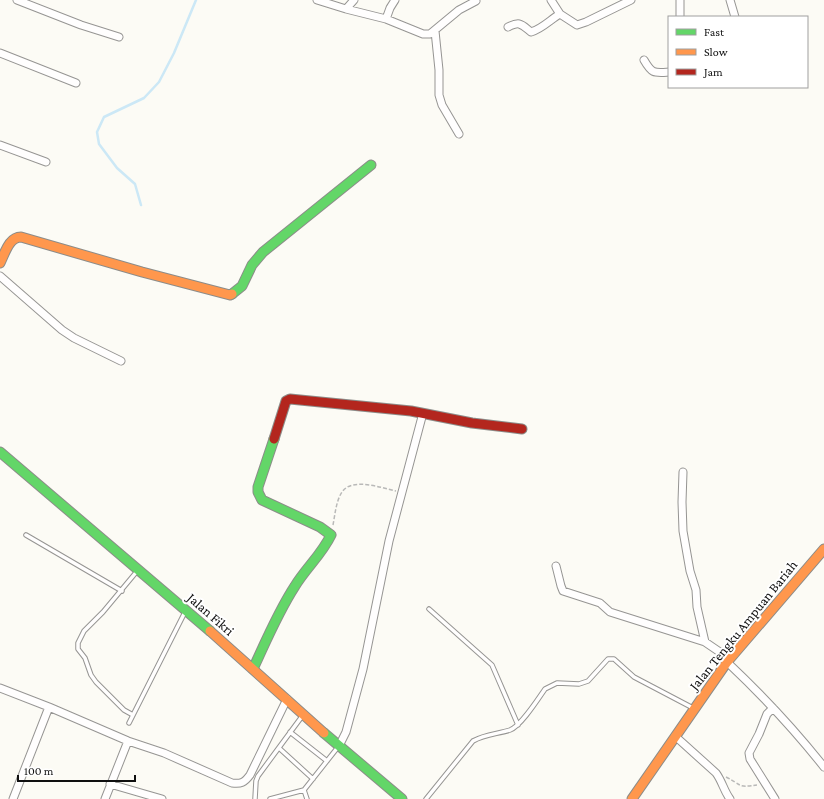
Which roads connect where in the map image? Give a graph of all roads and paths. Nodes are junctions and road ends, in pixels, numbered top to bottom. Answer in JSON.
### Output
{"nodes":[{"id":1,"x":17,"y":0,"type":"edge"},
{"id":2,"x":317,"y":0,"type":"edge"},
{"id":3,"x":354,"y":0,"type":"edge"},
{"id":4,"x":395,"y":0,"type":"edge"},
{"id":5,"x":551,"y":0,"type":"edge"},
{"id":6,"x":631,"y":0,"type":"edge"},
{"id":7,"x":680,"y":0,"type":"edge"},
{"id":8,"x":730,"y":0,"type":"edge"},
{"id":9,"x":476,"y":1,"type":"dead end"},
{"id":10,"x":346,"y":9,"type":"junction"},
{"id":11,"x":560,"y":14,"type":"junction"},
{"id":12,"x":680,"y":16,"type":"edge"},
{"id":13,"x":735,"y":16,"type":"edge"},
{"id":14,"x":386,"y":19,"type":"junction"},
{"id":15,"x":508,"y":27,"type":"dead end"},
{"id":16,"x":435,"y":31,"type":"junction"},
{"id":17,"x":119,"y":37,"type":"dead end"},
{"id":18,"x":0,"y":53,"type":"edge"},
{"id":19,"x":644,"y":60,"type":"dead end"},
{"id":20,"x":668,"y":72,"type":"edge"},
{"id":21,"x":76,"y":83,"type":"dead end"},
{"id":22,"x":459,"y":134,"type":"dead end"},
{"id":23,"x":0,"y":145,"type":"edge"},
{"id":24,"x":46,"y":162,"type":"dead end"},
{"id":25,"x":371,"y":165,"type":"dead end"},
{"id":26,"x":0,"y":263,"type":"edge"},
{"id":27,"x":0,"y":276,"type":"edge"},
{"id":28,"x":121,"y":361,"type":"dead end"},
{"id":29,"x":423,"y":413,"type":"junction"},
{"id":30,"x":522,"y":429,"type":"dead end"},
{"id":31,"x":0,"y":452,"type":"edge"},
{"id":32,"x":683,"y":472,"type":"dead end"},
{"id":33,"x":401,"y":492,"type":"junction"},
{"id":34,"x":26,"y":535,"type":"dead end"},
{"id":35,"x":331,"y":535,"type":"junction"},
{"id":36,"x":824,"y":549,"type":"edge"},
{"id":37,"x":556,"y":566,"type":"dead end"},
{"id":38,"x":138,"y":570,"type":"junction"},
{"id":39,"x":122,"y":590,"type":"junction"},
{"id":40,"x":429,"y":609,"type":"dead end"},
{"id":41,"x":185,"y":610,"type":"junction"},
{"id":42,"x":705,"y":642,"type":"junction"},
{"id":43,"x":728,"y":660,"type":"junction"},
{"id":44,"x":253,"y":669,"type":"junction"},
{"id":45,"x":0,"y":688,"type":"edge"},
{"id":46,"x":287,"y":699,"type":"junction"},
{"id":47,"x":50,"y":707,"type":"junction"},
{"id":48,"x":694,"y":708,"type":"junction"},
{"id":49,"x":773,"y":708,"type":"junction"},
{"id":50,"x":304,"y":714,"type":"junction"},
{"id":51,"x":133,"y":715,"type":"junction"},
{"id":52,"x":129,"y":723,"type":"dead end"},
{"id":53,"x":518,"y":725,"type":"junction"},
{"id":54,"x":290,"y":732,"type":"junction"},
{"id":55,"x":675,"y":736,"type":"junction"},
{"id":56,"x":128,"y":741,"type":"junction"},
{"id":57,"x":339,"y":746,"type":"junction"},
{"id":58,"x":279,"y":748,"type":"junction"},
{"id":59,"x":327,"y":761,"type":"junction"},
{"id":60,"x":824,"y":767,"type":"edge"},
{"id":61,"x":716,"y":773,"type":"junction"},
{"id":62,"x":313,"y":779,"type":"junction"},
{"id":63,"x":765,"y":783,"type":"junction"},
{"id":64,"x":110,"y":784,"type":"junction"},
{"id":65,"x":304,"y":790,"type":"junction"},
{"id":66,"x":13,"y":799,"type":"edge"},
{"id":67,"x":105,"y":799,"type":"edge"},
{"id":68,"x":162,"y":799,"type":"edge"},
{"id":69,"x":255,"y":799,"type":"edge"},
{"id":70,"x":270,"y":799,"type":"edge"},
{"id":71,"x":307,"y":799,"type":"edge"},
{"id":72,"x":402,"y":799,"type":"edge"},
{"id":73,"x":426,"y":799,"type":"edge"},
{"id":74,"x":632,"y":799,"type":"edge"},
{"id":75,"x":730,"y":799,"type":"edge"},
{"id":76,"x":775,"y":799,"type":"edge"}],
"edges":[{"from":1,"to":17,"type":"street"},
{"from":2,"to":10,"type":"street"},
{"from":3,"to":10,"type":"street"},
{"from":4,"to":14,"type":"street"},
{"from":5,"to":11,"type":"street"},
{"from":6,"to":11,"type":"street"},
{"from":7,"to":12,"type":"street"},
{"from":8,"to":13,"type":"street"},
{"from":9,"to":16,"type":"street"},
{"from":10,"to":14,"type":"street"},
{"from":11,"to":15,"type":"street"},
{"from":14,"to":16,"type":"street"},
{"from":16,"to":22,"type":"street"},
{"from":18,"to":21,"type":"street"},
{"from":19,"to":20,"type":"street"},
{"from":23,"to":24,"type":"street"},
{"from":25,"to":26,"type":"street"},
{"from":27,"to":28,"type":"street"},
{"from":29,"to":30,"type":"street"},
{"from":29,"to":33,"type":"street"},
{"from":29,"to":35,"type":"street"},
{"from":31,"to":38,"type":"street","name":"Jalan Fikri"},
{"from":32,"to":42,"type":"street"},
{"from":33,"to":35,"type":"path"},
{"from":33,"to":57,"type":"street"},
{"from":34,"to":39,"type":"lane"},
{"from":35,"to":44,"type":"street"},
{"from":36,"to":43,"type":"street","name":"Jalan Tengku Ampuan Bariah"},
{"from":37,"to":42,"type":"street"},
{"from":38,"to":39,"type":"lane"},
{"from":38,"to":41,"type":"street","name":"Jalan Fikri"},
{"from":39,"to":51,"type":"lane"},
{"from":40,"to":53,"type":"lane"},
{"from":41,"to":44,"type":"street","name":"Jalan Fikri"},
{"from":41,"to":51,"type":"lane"},
{"from":42,"to":43,"type":"street"},
{"from":43,"to":48,"type":"street","name":"Jalan Tengku Ampuan Bariah"},
{"from":43,"to":49,"type":"street"},
{"from":44,"to":46,"type":"street","name":"Jalan Fikri"},
{"from":45,"to":47,"type":"street"},
{"from":46,"to":50,"type":"street","name":"Jalan Fikri"},
{"from":46,"to":56,"type":"street"},
{"from":47,"to":56,"type":"street"},
{"from":47,"to":66,"type":"street"},
{"from":48,"to":53,"type":"lane"},
{"from":48,"to":55,"type":"street","name":"Jalan Tengku Ampuan Bariah"},
{"from":49,"to":60,"type":"street"},
{"from":49,"to":63,"type":"street"},
{"from":50,"to":54,"type":"lane"},
{"from":50,"to":57,"type":"street","name":"Jalan Fikri"},
{"from":51,"to":52,"type":"lane"},
{"from":53,"to":73,"type":"lane"},
{"from":54,"to":58,"type":"lane"},
{"from":54,"to":59,"type":"lane"},
{"from":55,"to":61,"type":"street"},
{"from":55,"to":74,"type":"street","name":"Jalan Tengku Ampuan Bariah"},
{"from":56,"to":64,"type":"street"},
{"from":57,"to":59,"type":"lane"},
{"from":57,"to":72,"type":"street","name":"Jalan Fikri"},
{"from":58,"to":62,"type":"lane"},
{"from":58,"to":69,"type":"lane"},
{"from":59,"to":62,"type":"lane"},
{"from":61,"to":63,"type":"path"},
{"from":61,"to":75,"type":"street"},
{"from":62,"to":65,"type":"lane"},
{"from":63,"to":76,"type":"street"},
{"from":64,"to":67,"type":"street"},
{"from":64,"to":68,"type":"street"},
{"from":65,"to":70,"type":"lane"},
{"from":65,"to":71,"type":"lane"}]}
